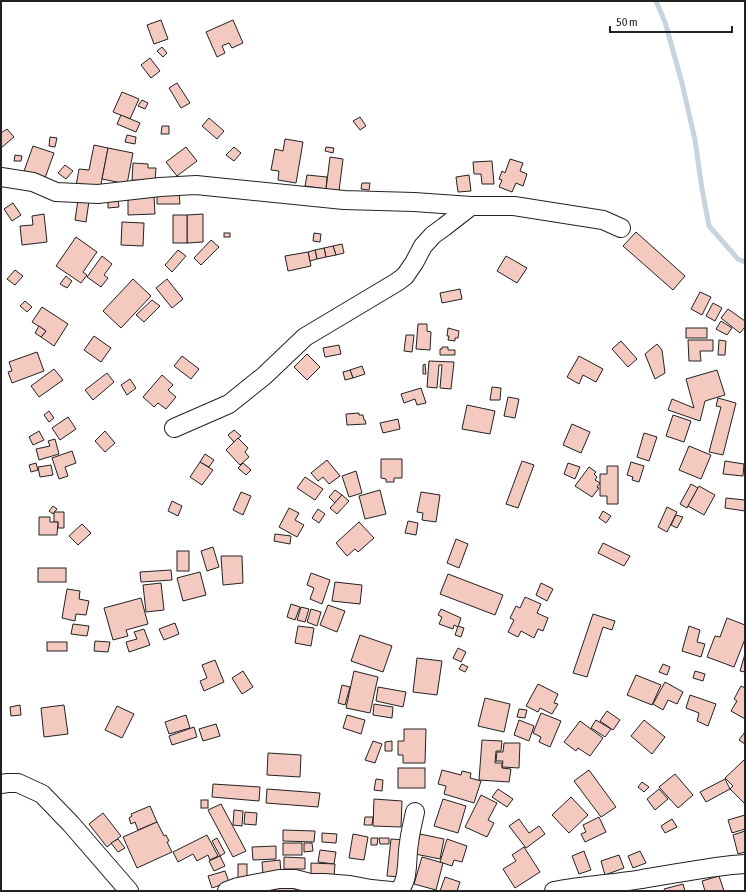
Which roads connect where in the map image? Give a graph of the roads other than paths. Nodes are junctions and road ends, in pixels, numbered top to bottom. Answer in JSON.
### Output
{"nodes":[{"id":1,"x":1,"y":177,"type":"edge"},
{"id":2,"x":471,"y":206,"type":"junction"},
{"id":3,"x":621,"y":228,"type":"dead end"},
{"id":4,"x":174,"y":428,"type":"dead end"},
{"id":5,"x":1,"y":784,"type":"edge"},
{"id":6,"x":416,"y":812,"type":"dead end"},
{"id":7,"x":745,"y":864,"type":"edge"},
{"id":8,"x":129,"y":891,"type":"edge"},
{"id":9,"x":227,"y":891,"type":"edge"},
{"id":10,"x":391,"y":891,"type":"edge"},
{"id":11,"x":397,"y":891,"type":"edge"},
{"id":12,"x":554,"y":891,"type":"edge"}],
"edges":[{"from":1,"to":2,"type":"street"},
{"from":2,"to":3,"type":"street"},
{"from":2,"to":4,"type":"street"},
{"from":5,"to":8,"type":"street"},
{"from":6,"to":11,"type":"street"},
{"from":7,"to":12,"type":"street"},
{"from":9,"to":10,"type":"street"}]}
